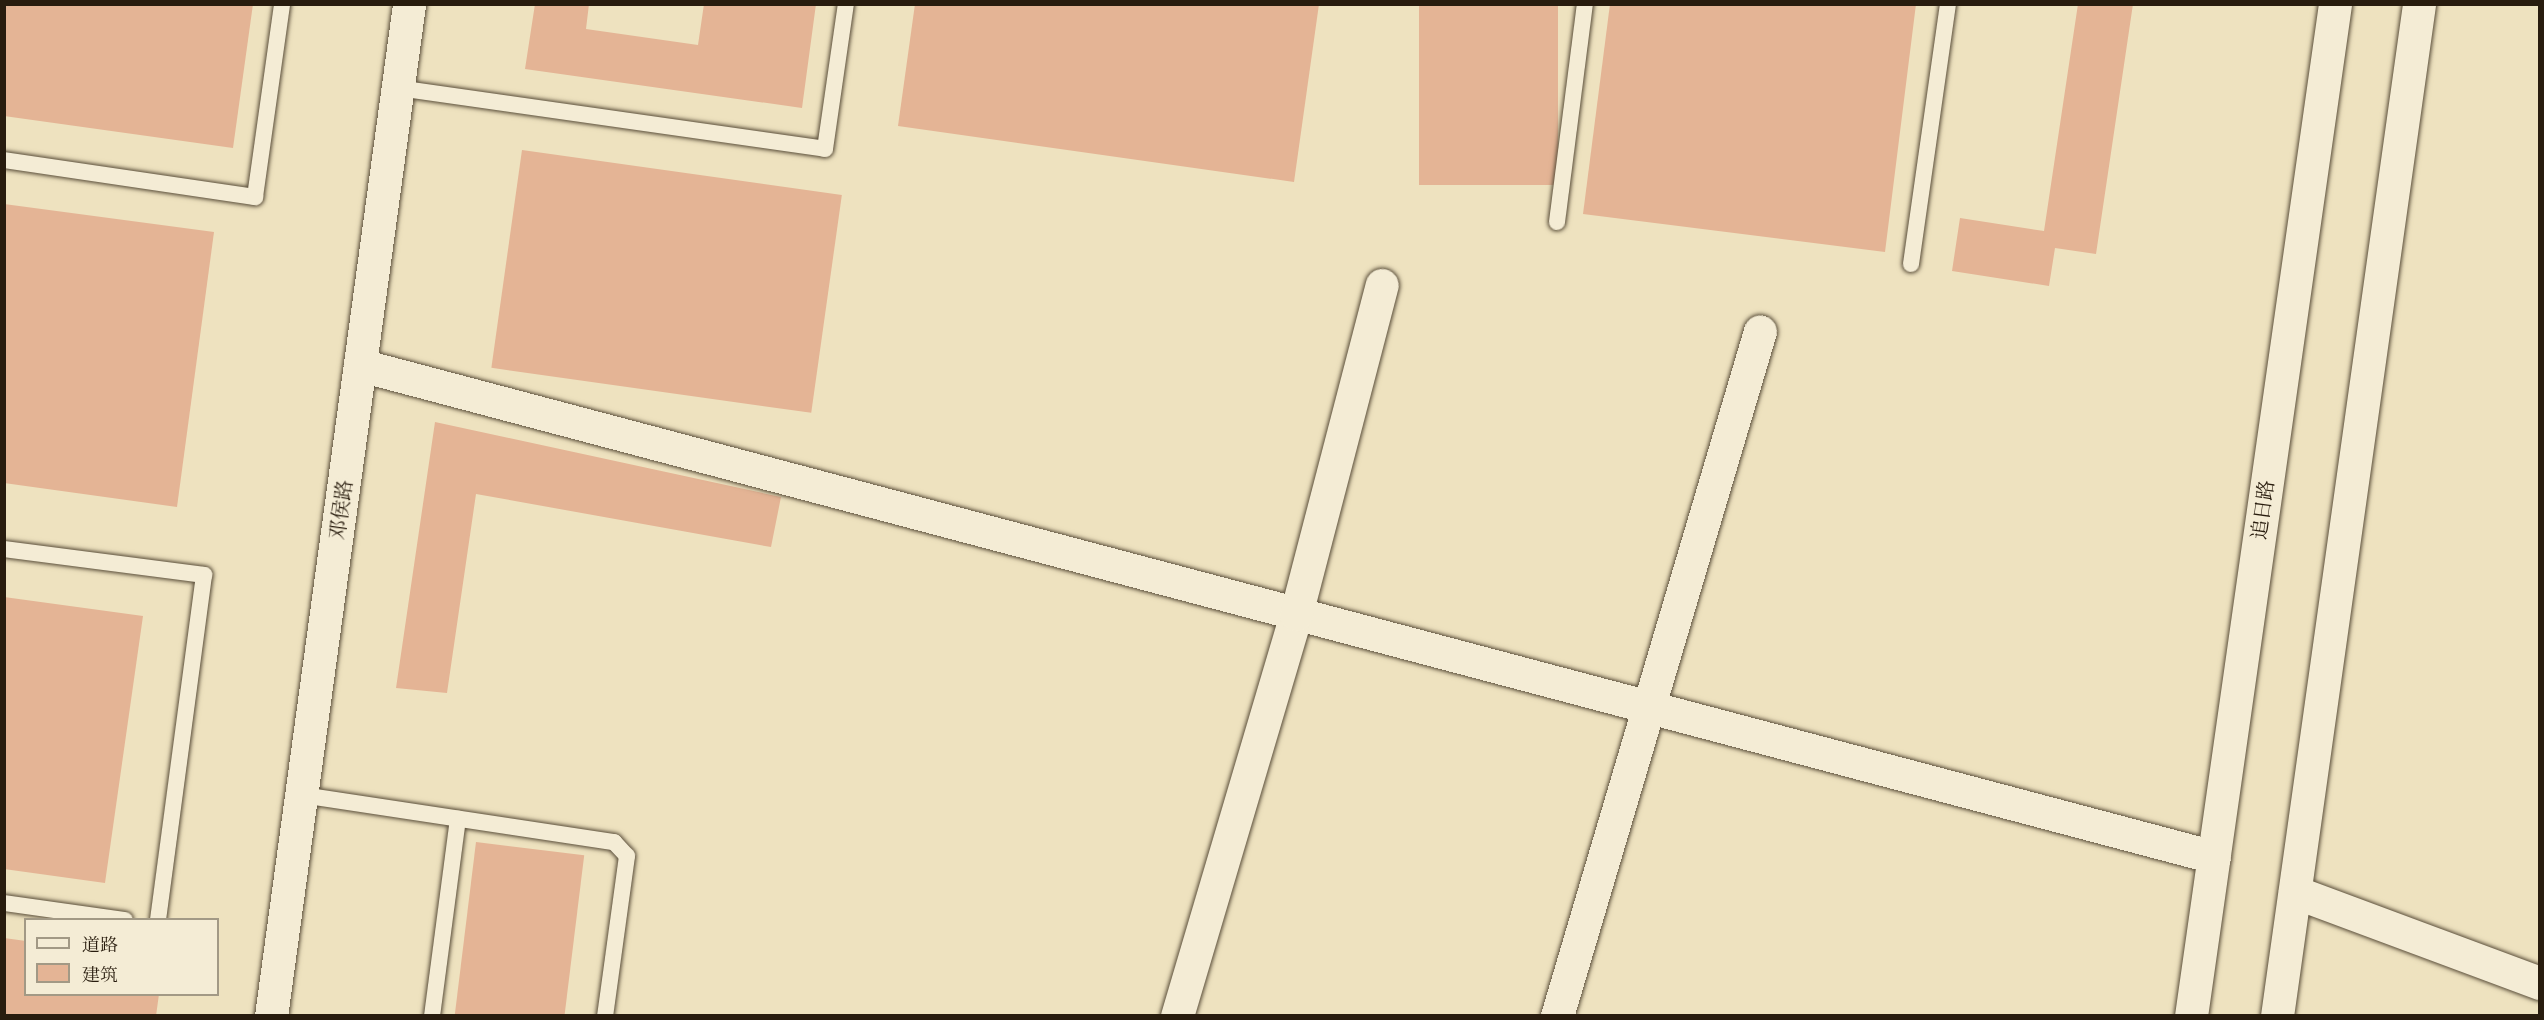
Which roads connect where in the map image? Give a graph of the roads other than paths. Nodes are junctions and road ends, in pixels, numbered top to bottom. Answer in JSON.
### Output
{"nodes":[{"id":1,"x":282,"y":4,"type":"edge"},
{"id":2,"x":409,"y":4,"type":"edge"},
{"id":3,"x":846,"y":4,"type":"edge"},
{"id":4,"x":1585,"y":4,"type":"edge"},
{"id":5,"x":1948,"y":4,"type":"edge"},
{"id":6,"x":2335,"y":4,"type":"edge"},
{"id":7,"x":2419,"y":4,"type":"edge"},
{"id":8,"x":398,"y":88,"type":"junction"},
{"id":9,"x":4,"y":160,"type":"edge"},
{"id":10,"x":1557,"y":222,"type":"dead end"},
{"id":11,"x":1911,"y":264,"type":"dead end"},
{"id":12,"x":1382,"y":285,"type":"dead end"},
{"id":13,"x":1760,"y":331,"type":"dead end"},
{"id":14,"x":360,"y":365,"type":"junction"},
{"id":15,"x":4,"y":549,"type":"edge"},
{"id":16,"x":1296,"y":614,"type":"junction"},
{"id":17,"x":1647,"y":707,"type":"junction"},
{"id":18,"x":302,"y":795,"type":"junction"},
{"id":19,"x":459,"y":819,"type":"junction"},
{"id":20,"x":2214,"y":857,"type":"junction"},
{"id":21,"x":2295,"y":892,"type":"junction"},
{"id":22,"x":4,"y":903,"type":"edge"},
{"id":23,"x":111,"y":918,"type":"edge"},
{"id":24,"x":158,"y":918,"type":"edge"},
{"id":25,"x":2540,"y":983,"type":"edge"},
{"id":26,"x":271,"y":1016,"type":"edge"},
{"id":27,"x":432,"y":1016,"type":"edge"},
{"id":28,"x":605,"y":1016,"type":"edge"},
{"id":29,"x":1177,"y":1016,"type":"edge"},
{"id":30,"x":1557,"y":1016,"type":"edge"},
{"id":31,"x":2191,"y":1016,"type":"edge"},
{"id":32,"x":2277,"y":1016,"type":"edge"}],
"edges":[{"from":1,"to":9,"type":"lane"},
{"from":2,"to":8,"type":"street","name":"邓侯路"},
{"from":3,"to":8,"type":"lane"},
{"from":4,"to":10,"type":"lane"},
{"from":5,"to":11,"type":"lane"},
{"from":6,"to":20,"type":"street","name":"追日路"},
{"from":7,"to":21,"type":"street"},
{"from":8,"to":14,"type":"street","name":"邓侯路"},
{"from":12,"to":16,"type":"street"},
{"from":13,"to":17,"type":"street"},
{"from":14,"to":16,"type":"street"},
{"from":14,"to":18,"type":"street","name":"邓侯路"},
{"from":15,"to":24,"type":"lane"},
{"from":16,"to":17,"type":"street"},
{"from":16,"to":29,"type":"street"},
{"from":17,"to":20,"type":"street"},
{"from":17,"to":30,"type":"street"},
{"from":18,"to":19,"type":"lane"},
{"from":18,"to":26,"type":"street","name":"邓侯路"},
{"from":19,"to":27,"type":"lane"},
{"from":19,"to":28,"type":"lane"},
{"from":20,"to":31,"type":"street","name":"追日路"},
{"from":21,"to":25,"type":"street"},
{"from":21,"to":32,"type":"street"},
{"from":22,"to":23,"type":"lane"}]}
